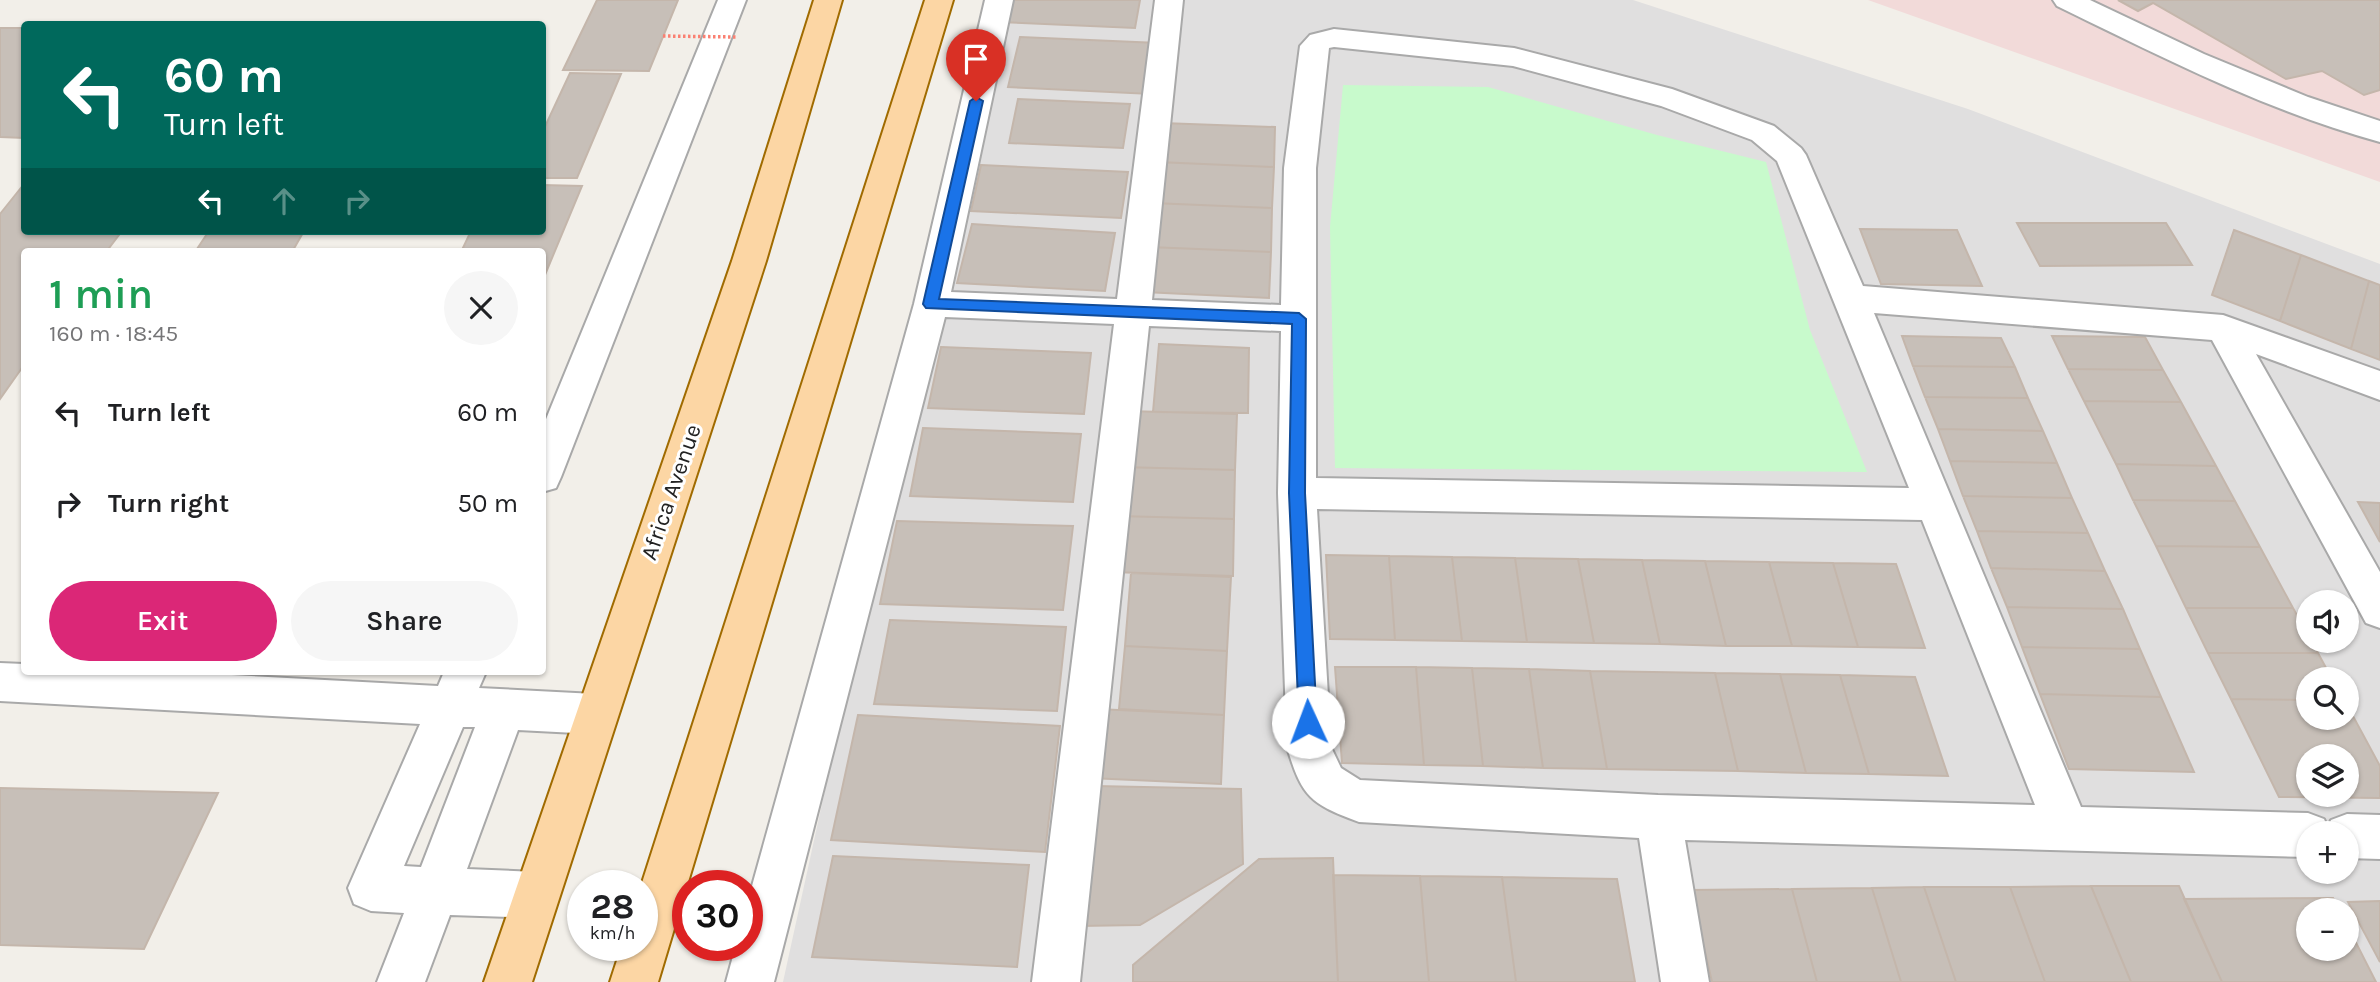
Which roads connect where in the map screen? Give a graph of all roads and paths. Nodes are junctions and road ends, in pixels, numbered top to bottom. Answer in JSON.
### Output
{"nodes":[{"id":1,"x":732,"y":0,"type":"edge"},
{"id":2,"x":828,"y":0,"type":"edge"},
{"id":3,"x":939,"y":0,"type":"edge"},
{"id":4,"x":999,"y":0,"type":"edge"},
{"id":5,"x":1169,"y":0,"type":"edge"},
{"id":6,"x":2067,"y":0,"type":"edge"},
{"id":7,"x":663,"y":36,"type":"dead end"},
{"id":8,"x":736,"y":37,"type":"dead end"},
{"id":9,"x":2380,"y":132,"type":"edge"},
{"id":10,"x":1851,"y":298,"type":"junction"},
{"id":11,"x":931,"y":304,"type":"junction"},
{"id":12,"x":1133,"y":314,"type":"junction"},
{"id":13,"x":1299,"y":319,"type":"junction"},
{"id":14,"x":2223,"y":328,"type":"junction"},
{"id":15,"x":2380,"y":386,"type":"edge"},
{"id":16,"x":546,"y":467,"type":"edge"},
{"id":17,"x":1297,"y":493,"type":"junction"},
{"id":18,"x":1935,"y":504,"type":"junction"},
{"id":19,"x":2380,"y":610,"type":"edge"},
{"id":20,"x":127,"y":680,"type":"edge"},
{"id":21,"x":0,"y":682,"type":"edge"},
{"id":22,"x":308,"y":685,"type":"edge"},
{"id":23,"x":458,"y":689,"type":"edge"},
{"id":24,"x":504,"y":709,"type":"junction"},
{"id":25,"x":595,"y":714,"type":"junction"},
{"id":26,"x":1658,"y":817,"type":"junction"},
{"id":27,"x":2066,"y":826,"type":"junction"},
{"id":28,"x":2296,"y":835,"type":"edge"},
{"id":29,"x":2359,"y":836,"type":"edge"},
{"id":30,"x":2380,"y":837,"type":"edge"},
{"id":31,"x":436,"y":890,"type":"junction"},
{"id":32,"x":536,"y":895,"type":"junction"},
{"id":33,"x":401,"y":982,"type":"edge"},
{"id":34,"x":508,"y":982,"type":"edge"},
{"id":35,"x":634,"y":982,"type":"edge"},
{"id":36,"x":750,"y":982,"type":"edge"},
{"id":37,"x":1056,"y":982,"type":"edge"},
{"id":38,"x":1685,"y":982,"type":"edge"}],
"edges":[{"from":1,"to":16,"type":"street"},
{"from":2,"to":25,"type":"main road","name":"Africa Avenue"},
{"from":3,"to":35,"type":"main road"},
{"from":4,"to":11,"type":"street"},
{"from":5,"to":12,"type":"street"},
{"from":6,"to":9,"type":"street"},
{"from":7,"to":8,"type":"path","bridge":true},
{"from":10,"to":13,"type":"street"},
{"from":10,"to":14,"type":"street"},
{"from":10,"to":18,"type":"street"},
{"from":11,"to":12,"type":"street"},
{"from":11,"to":36,"type":"street"},
{"from":12,"to":13,"type":"street"},
{"from":12,"to":37,"type":"street"},
{"from":13,"to":17,"type":"street"},
{"from":14,"to":15,"type":"street"},
{"from":14,"to":19,"type":"street"},
{"from":17,"to":18,"type":"street"},
{"from":17,"to":26,"type":"street"},
{"from":18,"to":27,"type":"street"},
{"from":20,"to":21,"type":"street"},
{"from":20,"to":22,"type":"street"},
{"from":22,"to":23,"type":"street"},
{"from":23,"to":24,"type":"street"},
{"from":23,"to":31,"type":"street"},
{"from":24,"to":25,"type":"street"},
{"from":24,"to":31,"type":"street"},
{"from":25,"to":32,"type":"main road","name":"Africa Avenue"},
{"from":26,"to":27,"type":"street"},
{"from":26,"to":38,"type":"street"},
{"from":27,"to":28,"type":"street"},
{"from":29,"to":30,"type":"street"},
{"from":31,"to":32,"type":"street"},
{"from":31,"to":33,"type":"street"},
{"from":32,"to":34,"type":"main road","name":"Africa Avenue"}]}
